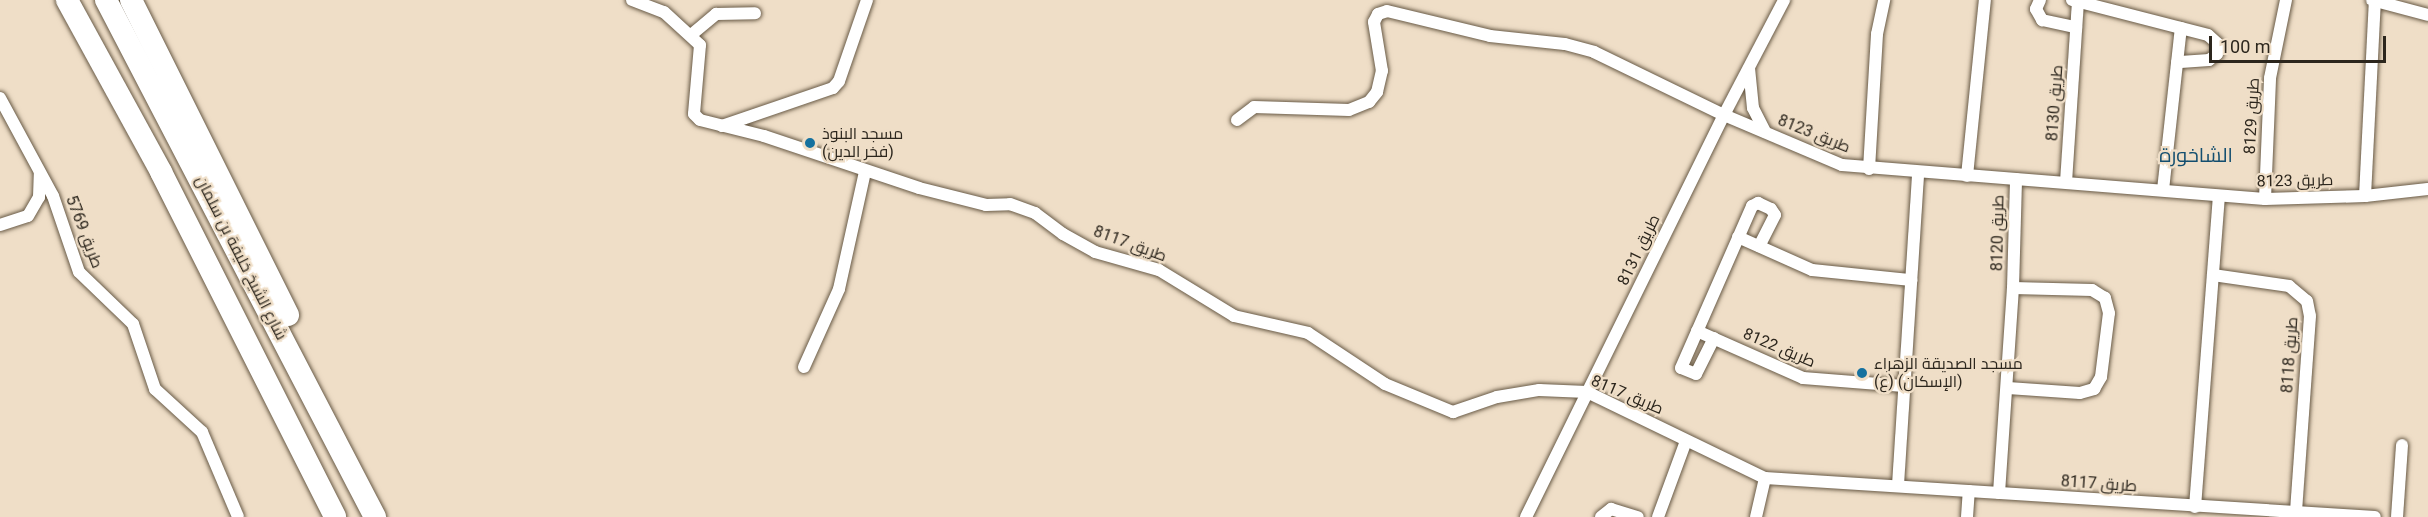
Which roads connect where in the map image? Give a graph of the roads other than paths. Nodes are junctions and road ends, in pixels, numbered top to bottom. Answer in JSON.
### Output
{"nodes":[{"id":1,"x":67,"y":0,"type":"edge"},
{"id":2,"x":106,"y":0,"type":"edge"},
{"id":3,"x":130,"y":0,"type":"edge"},
{"id":4,"x":632,"y":0,"type":"edge"},
{"id":5,"x":867,"y":0,"type":"edge"},
{"id":6,"x":1785,"y":0,"type":"edge"},
{"id":7,"x":1884,"y":0,"type":"edge"},
{"id":8,"x":1985,"y":0,"type":"edge"},
{"id":9,"x":2040,"y":0,"type":"edge"},
{"id":10,"x":2286,"y":0,"type":"edge"},
{"id":11,"x":2075,"y":1,"type":"edge"},
{"id":12,"x":2373,"y":1,"type":"edge"},
{"id":13,"x":755,"y":13,"type":"dead end"},
{"id":14,"x":2428,"y":15,"type":"edge"},
{"id":15,"x":2076,"y":27,"type":"junction"},
{"id":16,"x":2181,"y":28,"type":"junction"},
{"id":17,"x":692,"y":35,"type":"junction"},
{"id":18,"x":2177,"y":62,"type":"junction"},
{"id":19,"x":1749,"y":67,"type":"junction"},
{"id":20,"x":0,"y":98,"type":"edge"},
{"id":21,"x":1724,"y":115,"type":"junction"},
{"id":22,"x":1237,"y":120,"type":"dead end"},
{"id":23,"x":722,"y":126,"type":"junction"},
{"id":24,"x":1765,"y":132,"type":"junction"},
{"id":25,"x":1869,"y":169,"type":"junction"},
{"id":26,"x":40,"y":172,"type":"junction"},
{"id":27,"x":865,"y":172,"type":"junction"},
{"id":28,"x":1918,"y":174,"type":"junction"},
{"id":29,"x":1967,"y":176,"type":"junction"},
{"id":30,"x":2016,"y":179,"type":"junction"},
{"id":31,"x":2066,"y":182,"type":"junction"},
{"id":32,"x":2428,"y":189,"type":"edge"},
{"id":33,"x":2163,"y":190,"type":"junction"},
{"id":34,"x":2219,"y":196,"type":"junction"},
{"id":35,"x":2365,"y":196,"type":"junction"},
{"id":36,"x":2265,"y":199,"type":"junction"},
{"id":37,"x":0,"y":225,"type":"edge"},
{"id":38,"x":1738,"y":237,"type":"junction"},
{"id":39,"x":1759,"y":246,"type":"junction"},
{"id":40,"x":2213,"y":275,"type":"junction"},
{"id":41,"x":1911,"y":280,"type":"junction"},
{"id":42,"x":2013,"y":288,"type":"junction"},
{"id":43,"x":1697,"y":331,"type":"junction"},
{"id":44,"x":1714,"y":338,"type":"junction"},
{"id":45,"x":804,"y":366,"type":"dead end"},
{"id":46,"x":1904,"y":386,"type":"junction"},
{"id":47,"x":2008,"y":388,"type":"junction"},
{"id":48,"x":1587,"y":392,"type":"junction"},
{"id":49,"x":1686,"y":441,"type":"junction"},
{"id":50,"x":2402,"y":445,"type":"dead end"},
{"id":51,"x":1765,"y":478,"type":"junction"},
{"id":52,"x":1898,"y":485,"type":"junction"},
{"id":53,"x":1970,"y":490,"type":"junction"},
{"id":54,"x":1999,"y":494,"type":"junction"},
{"id":55,"x":2195,"y":507,"type":"junction"},
{"id":56,"x":2296,"y":513,"type":"junction"},
{"id":57,"x":374,"y":514,"type":"edge"},
{"id":58,"x":2264,"y":514,"type":"edge"},
{"id":59,"x":238,"y":517,"type":"edge"},
{"id":60,"x":335,"y":517,"type":"edge"},
{"id":61,"x":1526,"y":517,"type":"edge"},
{"id":62,"x":1601,"y":517,"type":"edge"},
{"id":63,"x":1638,"y":517,"type":"edge"},
{"id":64,"x":1658,"y":517,"type":"edge"},
{"id":65,"x":1756,"y":517,"type":"edge"},
{"id":66,"x":1967,"y":517,"type":"edge"},
{"id":67,"x":2375,"y":517,"type":"edge"},
{"id":68,"x":2397,"y":517,"type":"edge"}],
"edges":[{"from":1,"to":60,"type":"highway","name":"شارع الشيخ خليفة بن سلمان"},
{"from":2,"to":57,"type":"highway","name":"شارع الشيخ خليفة بن سلمان"},
{"from":3,"to":57,"type":"highway"},
{"from":4,"to":17,"type":"street"},
{"from":5,"to":23,"type":"street"},
{"from":6,"to":19,"type":"street","name":"طريق 8131"},
{"from":7,"to":25,"type":"street"},
{"from":8,"to":29,"type":"street"},
{"from":9,"to":15,"type":"street"},
{"from":10,"to":36,"type":"street","name":"طريق 8129"},
{"from":11,"to":15,"type":"street","name":"طريق 8130"},
{"from":11,"to":16,"type":"street","name":"طريق 8130"},
{"from":12,"to":14,"type":"street"},
{"from":12,"to":35,"type":"street"},
{"from":13,"to":17,"type":"street"},
{"from":15,"to":31,"type":"street","name":"طريق 8130"},
{"from":16,"to":18,"type":"street"},
{"from":16,"to":18,"type":"street","name":"طريق 8130"},
{"from":17,"to":23,"type":"street","name":"طريق 8117"},
{"from":18,"to":33,"type":"street"},
{"from":19,"to":21,"type":"street","name":"طريق 8131"},
{"from":19,"to":24,"type":"street"},
{"from":20,"to":26,"type":"street","name":"طريق 5769"},
{"from":21,"to":22,"type":"street","name":"طريق 8123"},
{"from":21,"to":24,"type":"street","name":"طريق 8123"},
{"from":21,"to":48,"type":"street","name":"طريق 8131"},
{"from":23,"to":27,"type":"street","name":"طريق 8117"},
{"from":24,"to":25,"type":"street","name":"طريق 8123"},
{"from":25,"to":28,"type":"street","name":"طريق 8123"},
{"from":26,"to":37,"type":"street"},
{"from":26,"to":59,"type":"street","name":"طريق 5769"},
{"from":27,"to":45,"type":"street"},
{"from":27,"to":48,"type":"street","name":"طريق 8117"},
{"from":28,"to":29,"type":"street","name":"طريق 8123"},
{"from":28,"to":41,"type":"street"},
{"from":29,"to":30,"type":"street","name":"طريق 8123"},
{"from":30,"to":31,"type":"street","name":"طريق 8123"},
{"from":30,"to":42,"type":"street","name":"طريق 8120"},
{"from":31,"to":33,"type":"street","name":"طريق 8123"},
{"from":32,"to":35,"type":"street","name":"طريق 8123"},
{"from":33,"to":34,"type":"street","name":"طريق 8123"},
{"from":34,"to":36,"type":"street","name":"طريق 8123"},
{"from":34,"to":40,"type":"street"},
{"from":35,"to":36,"type":"street","name":"طريق 8123"},
{"from":38,"to":39,"type":"street"},
{"from":38,"to":39,"type":"street"},
{"from":38,"to":43,"type":"street"},
{"from":39,"to":41,"type":"street"},
{"from":40,"to":55,"type":"street"},
{"from":40,"to":56,"type":"street","name":"طريق 8118"},
{"from":41,"to":46,"type":"street"},
{"from":42,"to":47,"type":"street","name":"طريق 8120"},
{"from":42,"to":47,"type":"street","name":"طريق 8120"},
{"from":43,"to":44,"type":"street","name":"طريق 8122"},
{"from":43,"to":44,"type":"street"},
{"from":44,"to":46,"type":"street","name":"طريق 8122"},
{"from":46,"to":52,"type":"street"},
{"from":47,"to":54,"type":"street","name":"طريق 8120"},
{"from":48,"to":49,"type":"street","name":"طريق 8117"},
{"from":48,"to":61,"type":"street","name":"طريق 8131"},
{"from":49,"to":51,"type":"street","name":"طريق 8117"},
{"from":49,"to":64,"type":"street"},
{"from":50,"to":68,"type":"street"},
{"from":51,"to":52,"type":"street","name":"طريق 8117"},
{"from":51,"to":65,"type":"street"},
{"from":52,"to":53,"type":"street","name":"طريق 8117"},
{"from":53,"to":54,"type":"street","name":"طريق 8117"},
{"from":53,"to":66,"type":"street"},
{"from":54,"to":55,"type":"street","name":"طريق 8117"},
{"from":55,"to":58,"type":"street","name":"طريق 8117"},
{"from":56,"to":58,"type":"street","name":"طريق 8117"},
{"from":56,"to":67,"type":"street","name":"طريق 8117"},
{"from":62,"to":63,"type":"street"}]}
